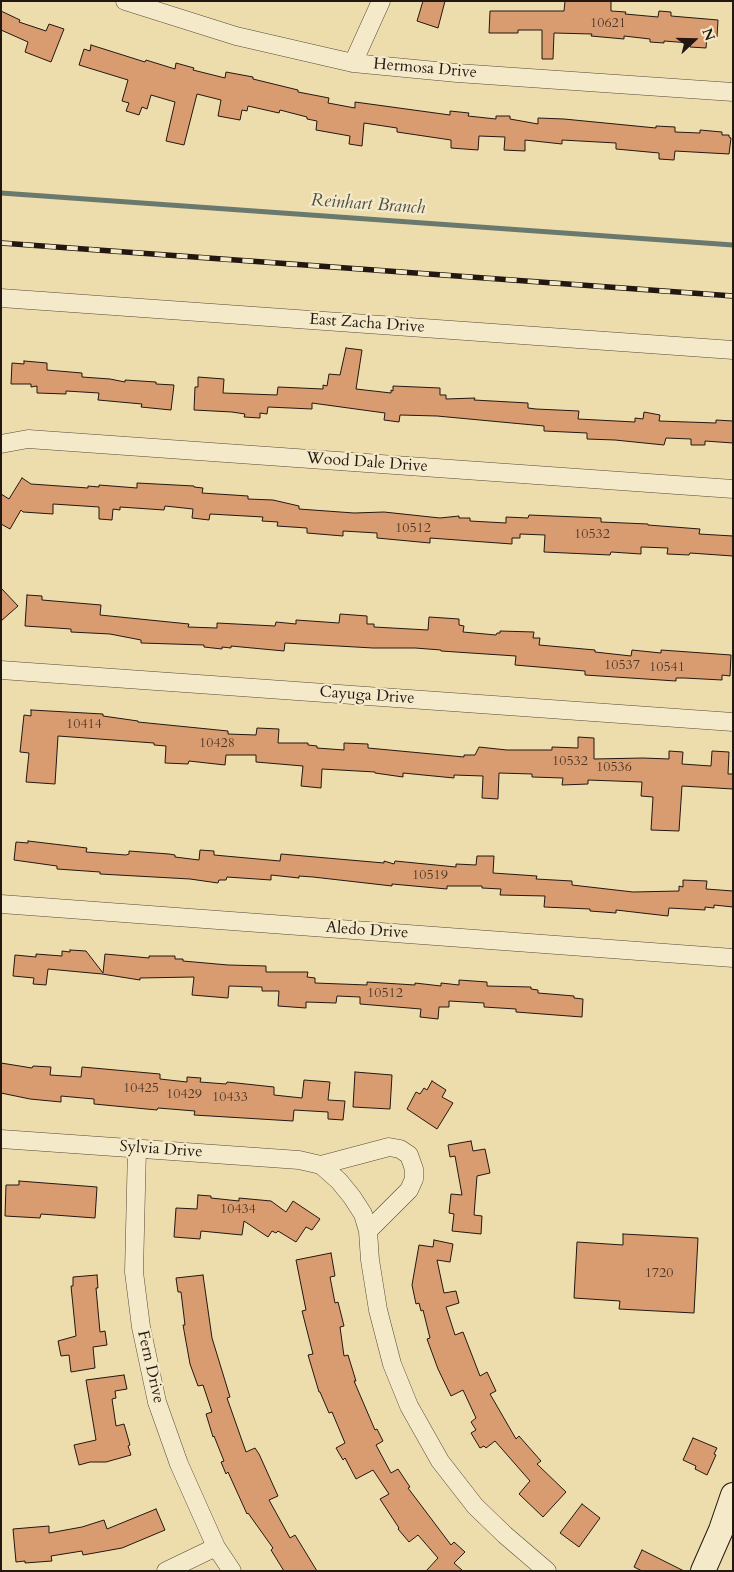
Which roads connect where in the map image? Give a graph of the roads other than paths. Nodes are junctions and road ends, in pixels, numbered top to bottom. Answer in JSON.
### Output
{"nodes":[{"id":1,"x":381,"y":1,"type":"edge"},
{"id":2,"x":128,"y":2,"type":"edge"},
{"id":3,"x":353,"y":63,"type":"junction"},
{"id":4,"x":733,"y":92,"type":"edge"},
{"id":5,"x":1,"y":298,"type":"edge"},
{"id":6,"x":733,"y":350,"type":"edge"},
{"id":7,"x":1,"y":444,"type":"edge"},
{"id":8,"x":733,"y":488,"type":"edge"},
{"id":9,"x":1,"y":670,"type":"edge"},
{"id":10,"x":733,"y":722,"type":"edge"},
{"id":11,"x":1,"y":904,"type":"edge"},
{"id":12,"x":733,"y":958,"type":"edge"},
{"id":13,"x":1,"y":1139,"type":"edge"},
{"id":14,"x":136,"y":1148,"type":"junction"},
{"id":15,"x":321,"y":1165,"type":"junction"},
{"id":16,"x":368,"y":1231,"type":"junction"},
{"id":17,"x":733,"y":1495,"type":"edge"},
{"id":18,"x":216,"y":1546,"type":"junction"},
{"id":19,"x":166,"y":1571,"type":"edge"},
{"id":20,"x":232,"y":1571,"type":"edge"},
{"id":21,"x":547,"y":1571,"type":"edge"},
{"id":22,"x":703,"y":1571,"type":"edge"}],
"edges":[{"from":1,"to":3,"type":"street"},
{"from":2,"to":3,"type":"street","name":"Hermosa Drive"},
{"from":3,"to":4,"type":"street","name":"Hermosa Drive"},
{"from":5,"to":6,"type":"street","name":"East Zacha Drive"},
{"from":7,"to":8,"type":"street","name":"Wood Dale Drive"},
{"from":9,"to":10,"type":"street","name":"Cayuga Drive"},
{"from":11,"to":12,"type":"street","name":"Aledo Drive"},
{"from":13,"to":14,"type":"street","name":"Sylvia Drive"},
{"from":14,"to":15,"type":"street","name":"Sylvia Drive"},
{"from":14,"to":18,"type":"street","name":"Fern Drive"},
{"from":15,"to":16,"type":"street"},
{"from":15,"to":16,"type":"street","name":"Sylvia Drive"},
{"from":16,"to":21,"type":"street"},
{"from":17,"to":22,"type":"main road"},
{"from":18,"to":19,"type":"street"},
{"from":18,"to":20,"type":"street","name":"Fern Drive"}]}
